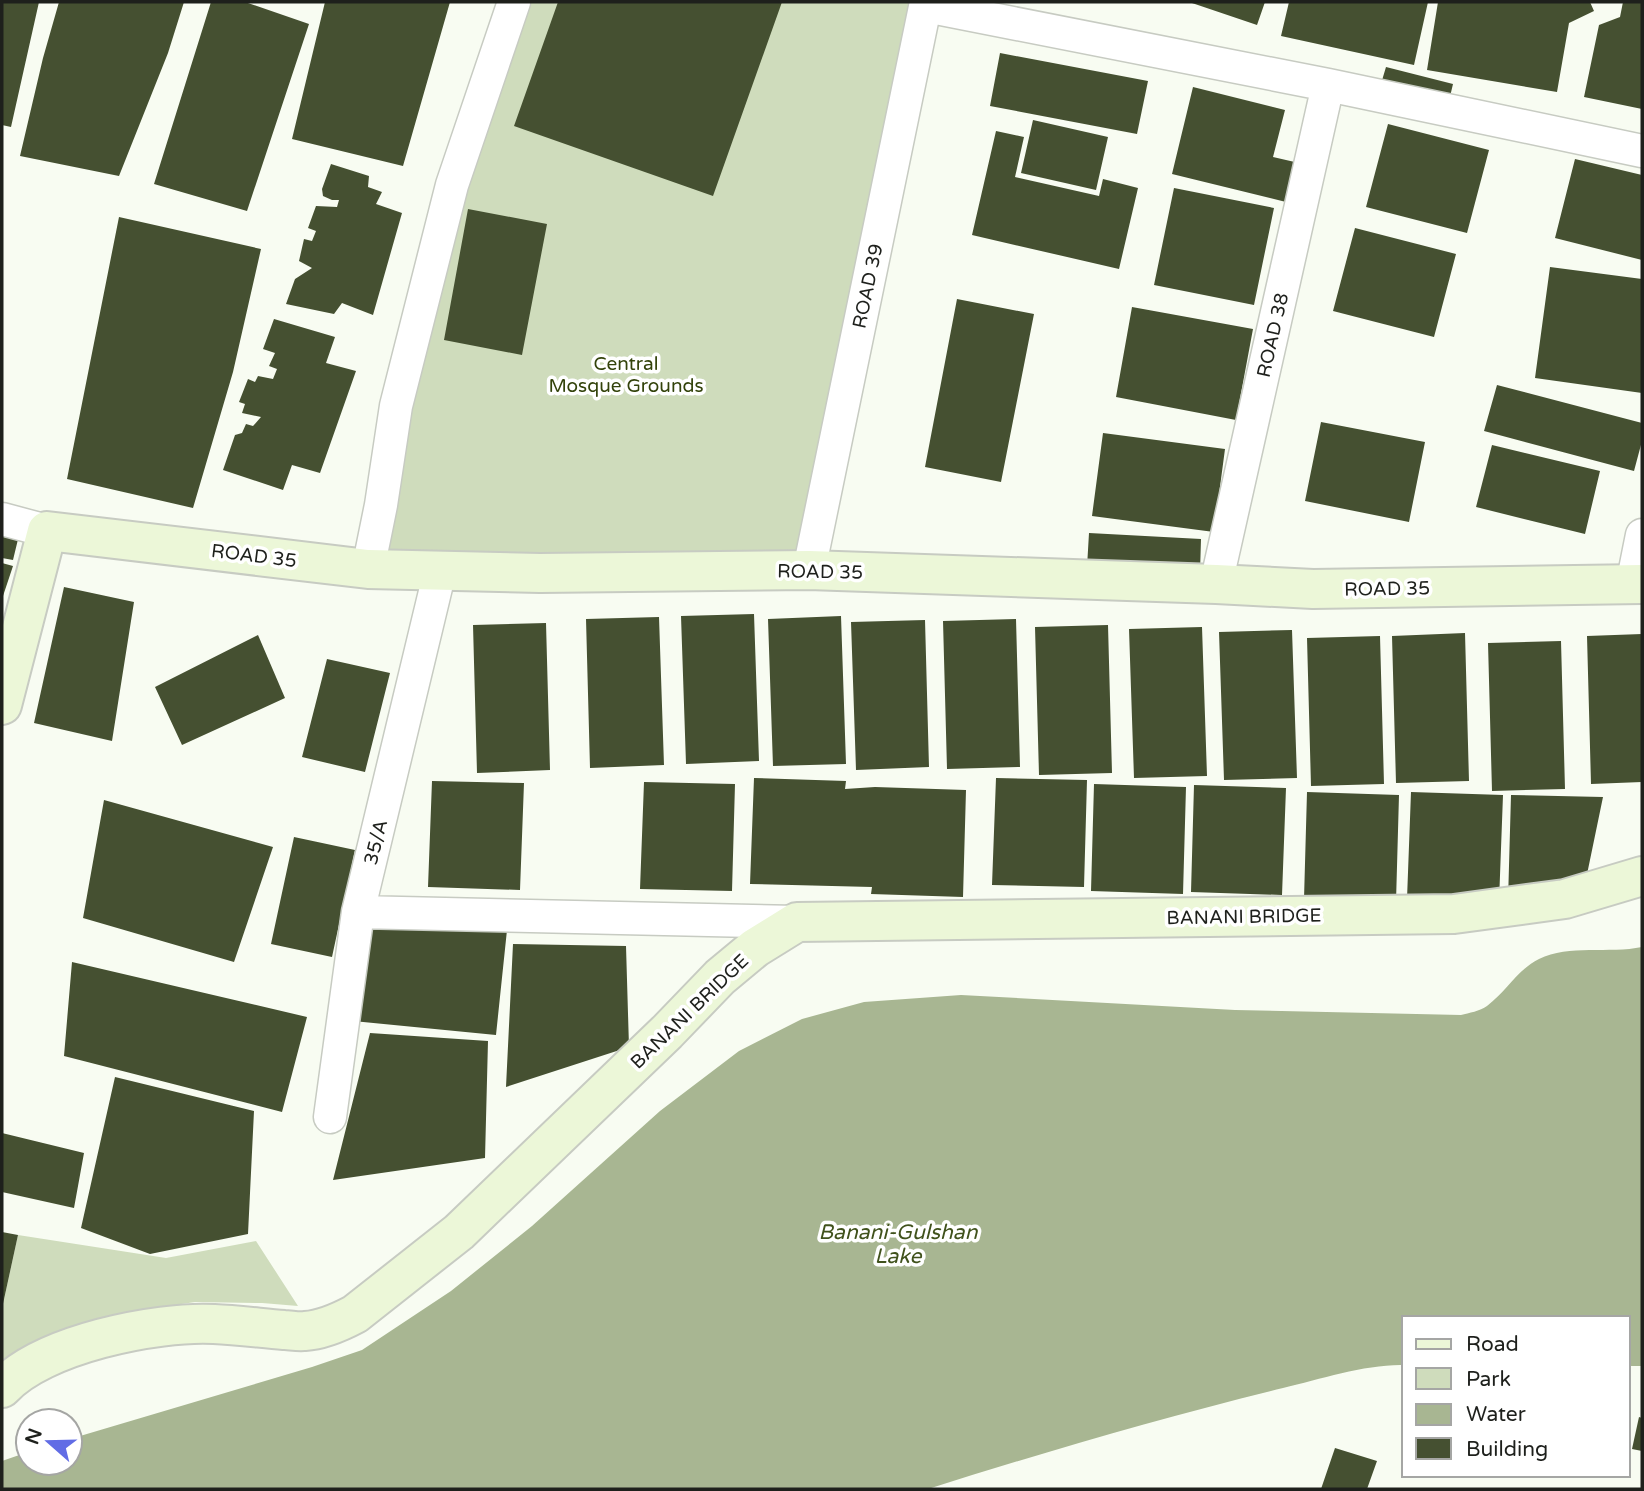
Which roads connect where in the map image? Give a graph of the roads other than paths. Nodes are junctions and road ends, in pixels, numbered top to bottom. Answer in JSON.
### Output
{"nodes":[{"id":1,"x":514,"y":2,"type":"edge"},
{"id":2,"x":926,"y":4,"type":"edge"},
{"id":3,"x":1328,"y":85,"type":"junction"},
{"id":4,"x":1642,"y":151,"type":"edge"},
{"id":5,"x":2,"y":520,"type":"edge"},
{"id":6,"x":47,"y":531,"type":"junction"},
{"id":7,"x":1642,"y":535,"type":"edge"},
{"id":8,"x":368,"y":569,"type":"junction"},
{"id":9,"x":808,"y":570,"type":"junction"},
{"id":10,"x":440,"y":571,"type":"junction"},
{"id":11,"x":1216,"y":584,"type":"junction"},
{"id":12,"x":1637,"y":584,"type":"edge"},
{"id":13,"x":2,"y":705,"type":"edge"},
{"id":14,"x":1642,"y":876,"type":"edge"},
{"id":15,"x":358,"y":912,"type":"junction"},
{"id":16,"x":797,"y":922,"type":"junction"},
{"id":17,"x":330,"y":1117,"type":"dead end"},
{"id":18,"x":2,"y":1388,"type":"edge"}],
"edges":[{"from":1,"to":8,"type":"street"},
{"from":2,"to":3,"type":"street"},
{"from":2,"to":9,"type":"street","name":"ROAD 39"},
{"from":3,"to":4,"type":"street"},
{"from":3,"to":11,"type":"street","name":"ROAD 38"},
{"from":5,"to":6,"type":"street","name":"ROAD 35"},
{"from":6,"to":8,"type":"main road","name":"ROAD 35"},
{"from":6,"to":13,"type":"main road"},
{"from":7,"to":12,"type":"street"},
{"from":8,"to":10,"type":"main road","name":"ROAD 35"},
{"from":9,"to":10,"type":"main road","name":"ROAD 35"},
{"from":9,"to":11,"type":"main road","name":"ROAD 35"},
{"from":10,"to":15,"type":"street","name":"35/A"},
{"from":11,"to":12,"type":"main road","name":"ROAD 35"},
{"from":14,"to":16,"type":"main road","name":"BANANI BRIDGE"},
{"from":15,"to":16,"type":"street"},
{"from":15,"to":17,"type":"street","name":"35/A"},
{"from":16,"to":18,"type":"main road","name":"BANANI BRIDGE"}]}
